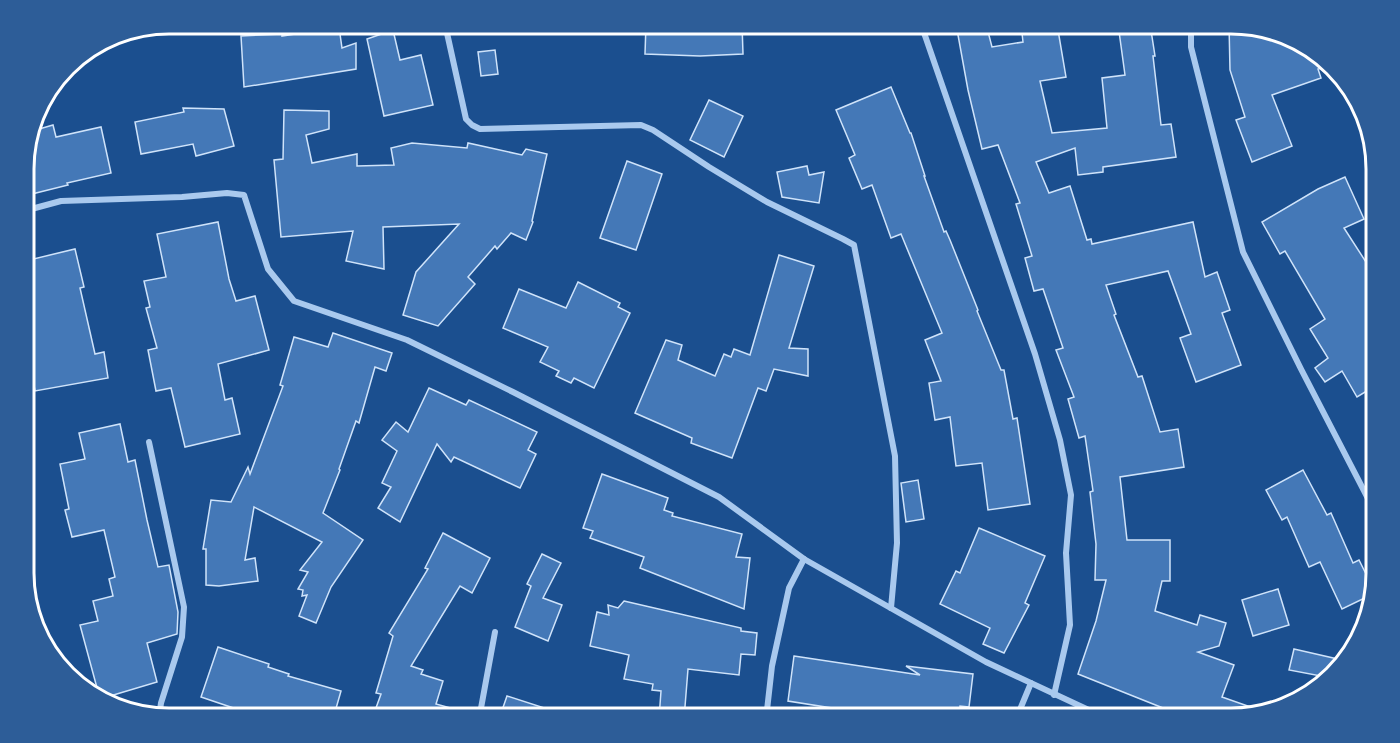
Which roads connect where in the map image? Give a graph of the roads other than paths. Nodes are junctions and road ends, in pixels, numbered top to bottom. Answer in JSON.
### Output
{"nodes":[{"id":1,"x":447,"y":34,"type":"edge"},
{"id":2,"x":924,"y":34,"type":"edge"},
{"id":3,"x":1191,"y":34,"type":"edge"},
{"id":4,"x":35,"y":209,"type":"edge"},
{"id":5,"x":149,"y":442,"type":"dead end"},
{"id":6,"x":1366,"y":495,"type":"edge"},
{"id":7,"x":804,"y":559,"type":"junction"},
{"id":8,"x":891,"y":608,"type":"junction"},
{"id":9,"x":495,"y":632,"type":"dead end"},
{"id":10,"x":1031,"y":683,"type":"junction"},
{"id":11,"x":1054,"y":695,"type":"junction"},
{"id":12,"x":161,"y":708,"type":"edge"},
{"id":13,"x":481,"y":708,"type":"edge"},
{"id":14,"x":767,"y":708,"type":"edge"},
{"id":15,"x":1021,"y":708,"type":"edge"},
{"id":16,"x":1083,"y":708,"type":"edge"}],
"edges":[{"from":1,"to":8,"type":"street"},
{"from":2,"to":11,"type":"street"},
{"from":3,"to":6,"type":"street"},
{"from":4,"to":7,"type":"street"},
{"from":5,"to":12,"type":"street"},
{"from":7,"to":8,"type":"street"},
{"from":7,"to":14,"type":"street"},
{"from":8,"to":10,"type":"street"},
{"from":9,"to":13,"type":"street"},
{"from":10,"to":11,"type":"street"},
{"from":10,"to":15,"type":"street"},
{"from":11,"to":16,"type":"street"}]}
